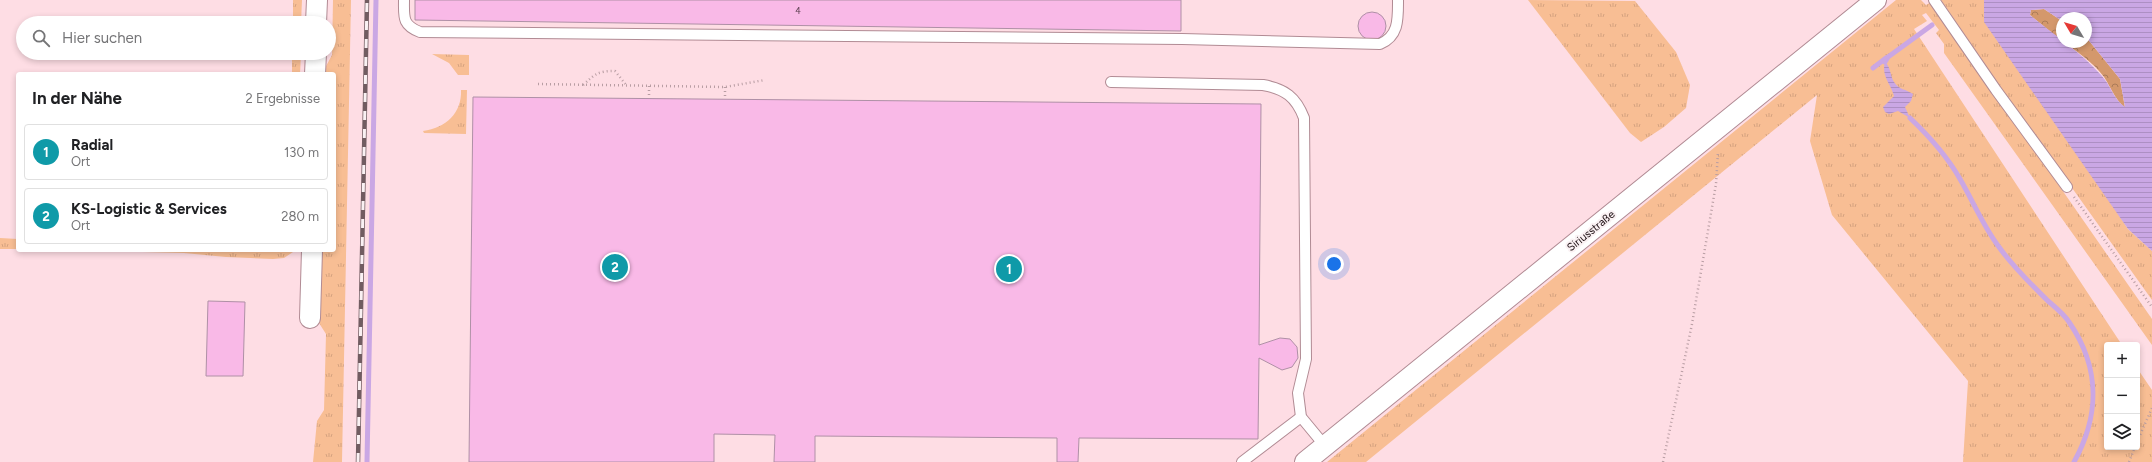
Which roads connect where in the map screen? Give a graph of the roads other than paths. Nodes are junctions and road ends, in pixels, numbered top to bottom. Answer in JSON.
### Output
{"nodes":[{"id":1,"x":317,"y":0,"type":"edge"},
{"id":2,"x":404,"y":0,"type":"edge"},
{"id":3,"x":1398,"y":0,"type":"edge"},
{"id":4,"x":1876,"y":0,"type":"edge"},
{"id":5,"x":1934,"y":0,"type":"edge"},
{"id":6,"x":316,"y":16,"type":"edge"},
{"id":7,"x":316,"y":60,"type":"edge"},
{"id":8,"x":315,"y":72,"type":"edge"},
{"id":9,"x":1111,"y":82,"type":"dead end"},
{"id":10,"x":2067,"y":187,"type":"road end"},
{"id":11,"x":312,"y":252,"type":"edge"},
{"id":12,"x":310,"y":318,"type":"dead end"},
{"id":13,"x":1301,"y":417,"type":"junction"},
{"id":14,"x":1325,"y":446,"type":"junction"},
{"id":15,"x":1242,"y":462,"type":"edge"},
{"id":16,"x":1305,"y":462,"type":"edge"}],
"edges":[{"from":1,"to":6,"type":"street"},
{"from":2,"to":3,"type":"lane"},
{"from":4,"to":14,"type":"street","name":"Siriusstraße"},
{"from":5,"to":10,"type":"lane"},
{"from":7,"to":8,"type":"street"},
{"from":9,"to":13,"type":"lane"},
{"from":11,"to":12,"type":"street"},
{"from":13,"to":14,"type":"lane"},
{"from":13,"to":15,"type":"lane"},
{"from":14,"to":16,"type":"street","name":"Siriusstraße"}]}
